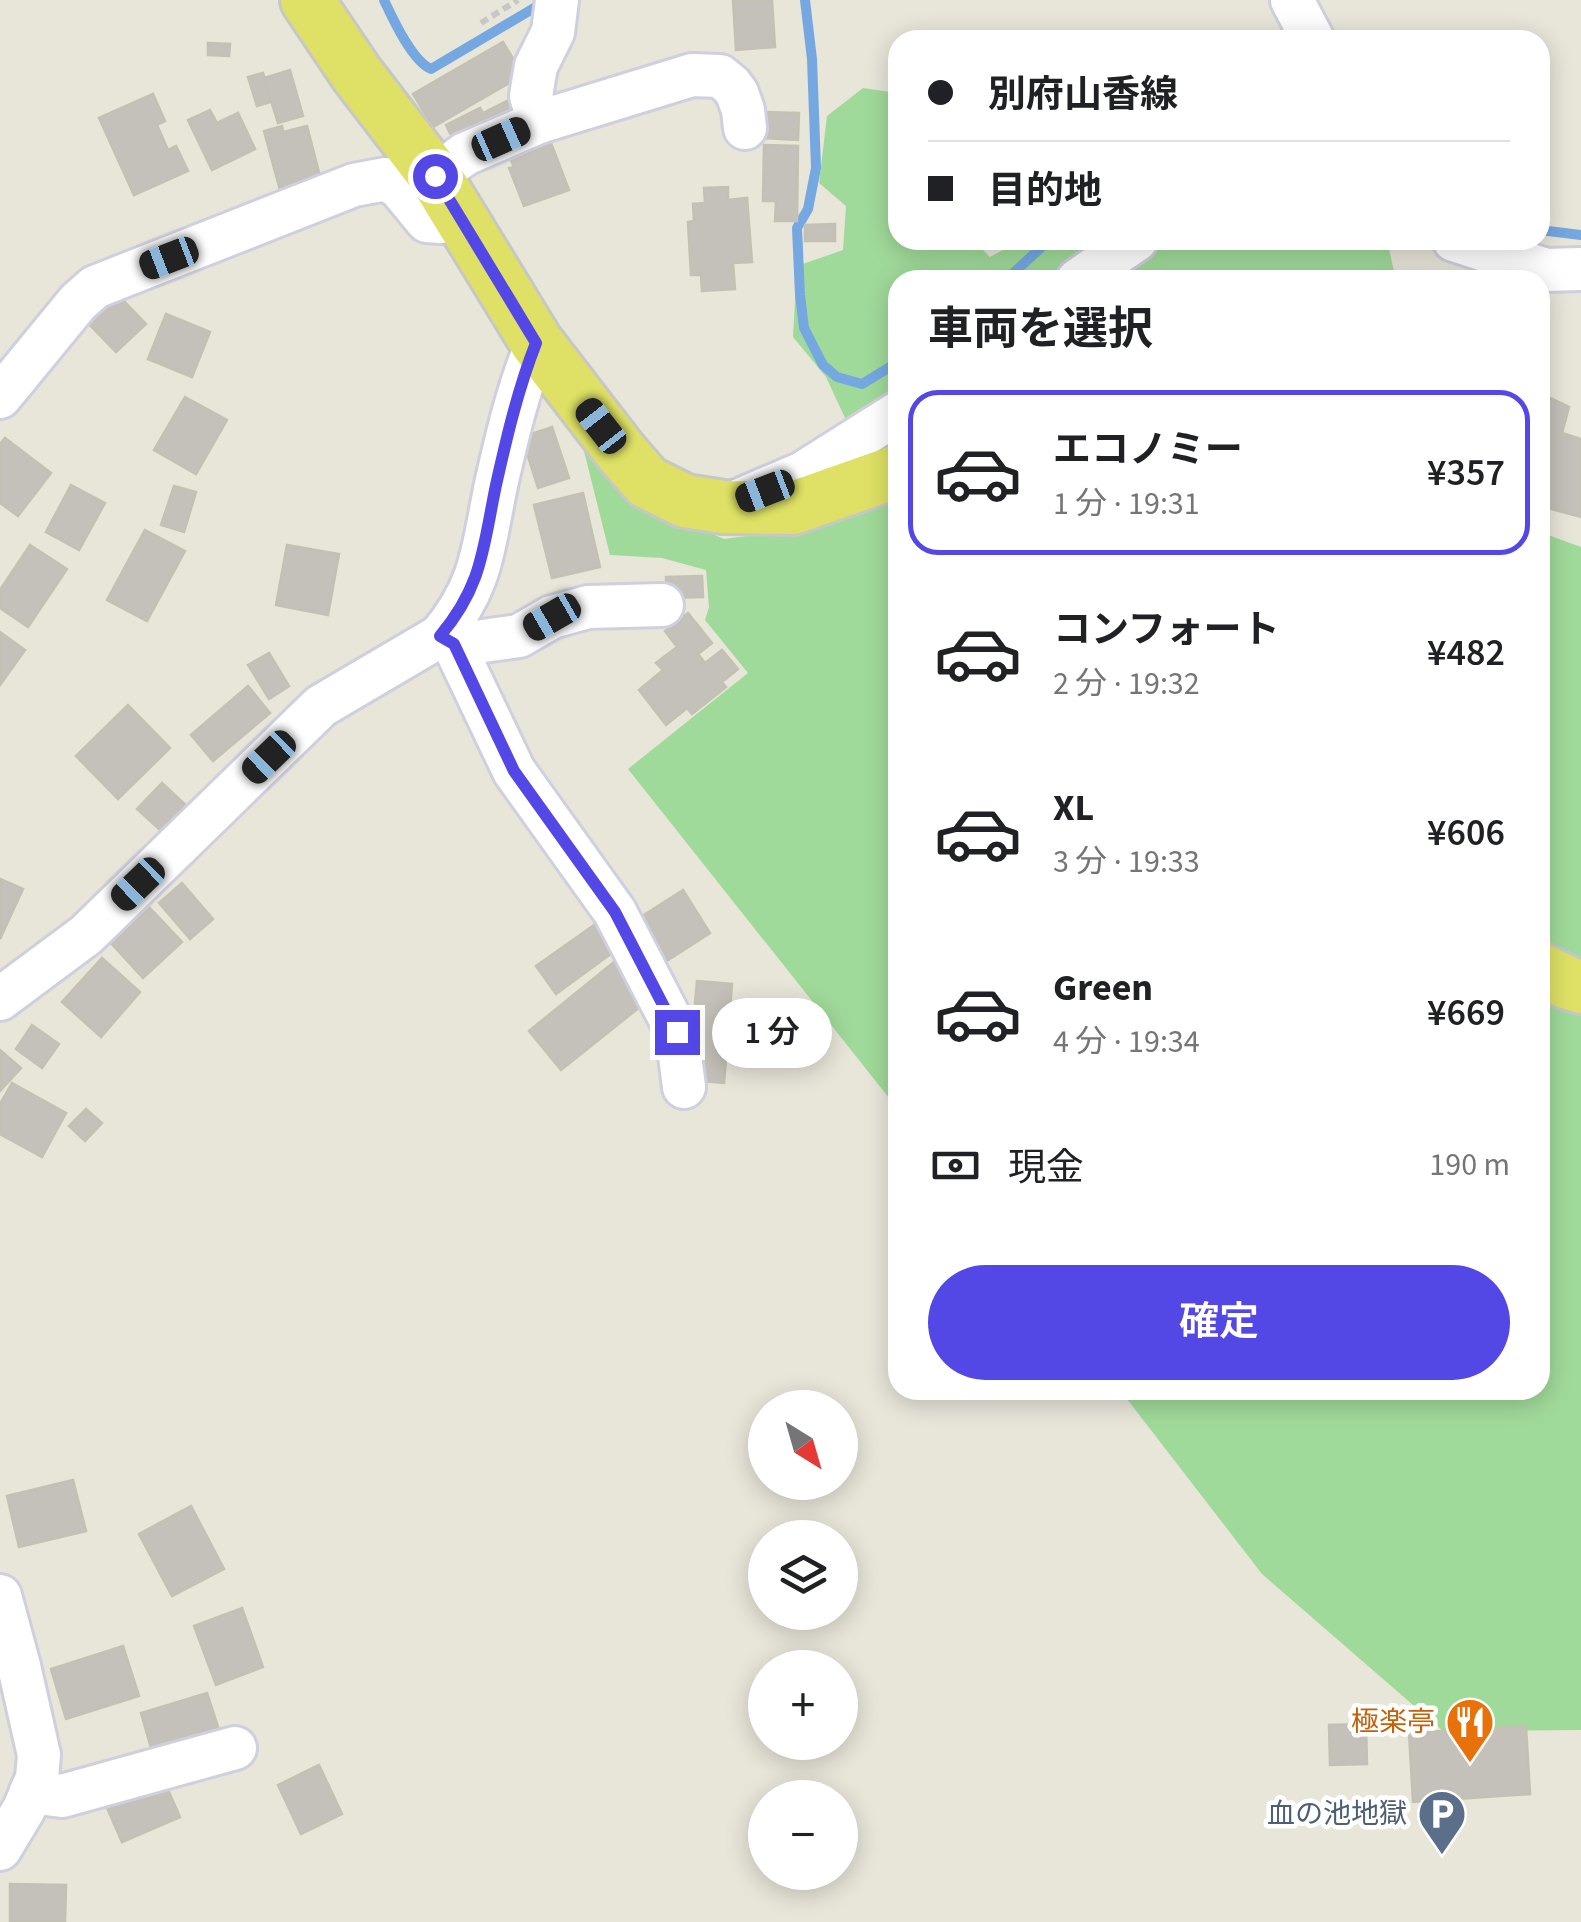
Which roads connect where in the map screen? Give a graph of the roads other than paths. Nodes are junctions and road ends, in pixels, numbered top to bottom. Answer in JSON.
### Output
{"nodes":[{"id":1,"x":307,"y":0,"type":"edge"},
{"id":2,"x":557,"y":0,"type":"edge"},
{"id":3,"x":1292,"y":0,"type":"edge"},
{"id":4,"x":1308,"y":30,"type":"edge"},
{"id":5,"x":539,"y":122,"type":"junction"},
{"id":6,"x":745,"y":128,"type":"dead end"},
{"id":7,"x":446,"y":193,"type":"junction"},
{"id":8,"x":1122,"y":250,"type":"edge"},
{"id":9,"x":1485,"y":250,"type":"edge"},
{"id":10,"x":1581,"y":269,"type":"edge"},
{"id":11,"x":1092,"y":270,"type":"edge"},
{"id":12,"x":1546,"y":270,"type":"edge"},
{"id":13,"x":1546,"y":270,"type":"edge"},
{"id":14,"x":536,"y":343,"type":"junction"},
{"id":15,"x":0,"y":398,"type":"edge"},
{"id":16,"x":888,"y":419,"type":"edge"},
{"id":17,"x":888,"y":475,"type":"edge"},
{"id":18,"x":724,"y":507,"type":"junction"},
{"id":19,"x":662,"y":605,"type":"dead end"},
{"id":20,"x":447,"y":640,"type":"junction"},
{"id":21,"x":1550,"y":974,"type":"edge"},
{"id":22,"x":1581,"y":987,"type":"edge"},
{"id":23,"x":0,"y":999,"type":"edge"},
{"id":24,"x":684,"y":1087,"type":"dead end"},
{"id":25,"x":0,"y":1596,"type":"edge"},
{"id":26,"x":235,"y":1748,"type":"dead end"},
{"id":27,"x":31,"y":1792,"type":"junction"},
{"id":28,"x":0,"y":1848,"type":"edge"}],
"edges":[{"from":1,"to":7,"type":"main road"},
{"from":2,"to":5,"type":"street"},
{"from":3,"to":4,"type":"street"},
{"from":5,"to":6,"type":"street"},
{"from":5,"to":7,"type":"street"},
{"from":7,"to":14,"type":"main road"},
{"from":7,"to":15,"type":"street"},
{"from":8,"to":11,"type":"street"},
{"from":9,"to":13,"type":"street"},
{"from":10,"to":12,"type":"street"},
{"from":14,"to":18,"type":"main road"},
{"from":14,"to":20,"type":"street"},
{"from":16,"to":18,"type":"street"},
{"from":17,"to":18,"type":"main road"},
{"from":19,"to":20,"type":"street"},
{"from":20,"to":23,"type":"street"},
{"from":20,"to":24,"type":"street"},
{"from":21,"to":22,"type":"main road"},
{"from":25,"to":27,"type":"street"},
{"from":26,"to":27,"type":"street"},
{"from":27,"to":28,"type":"street"}]}
